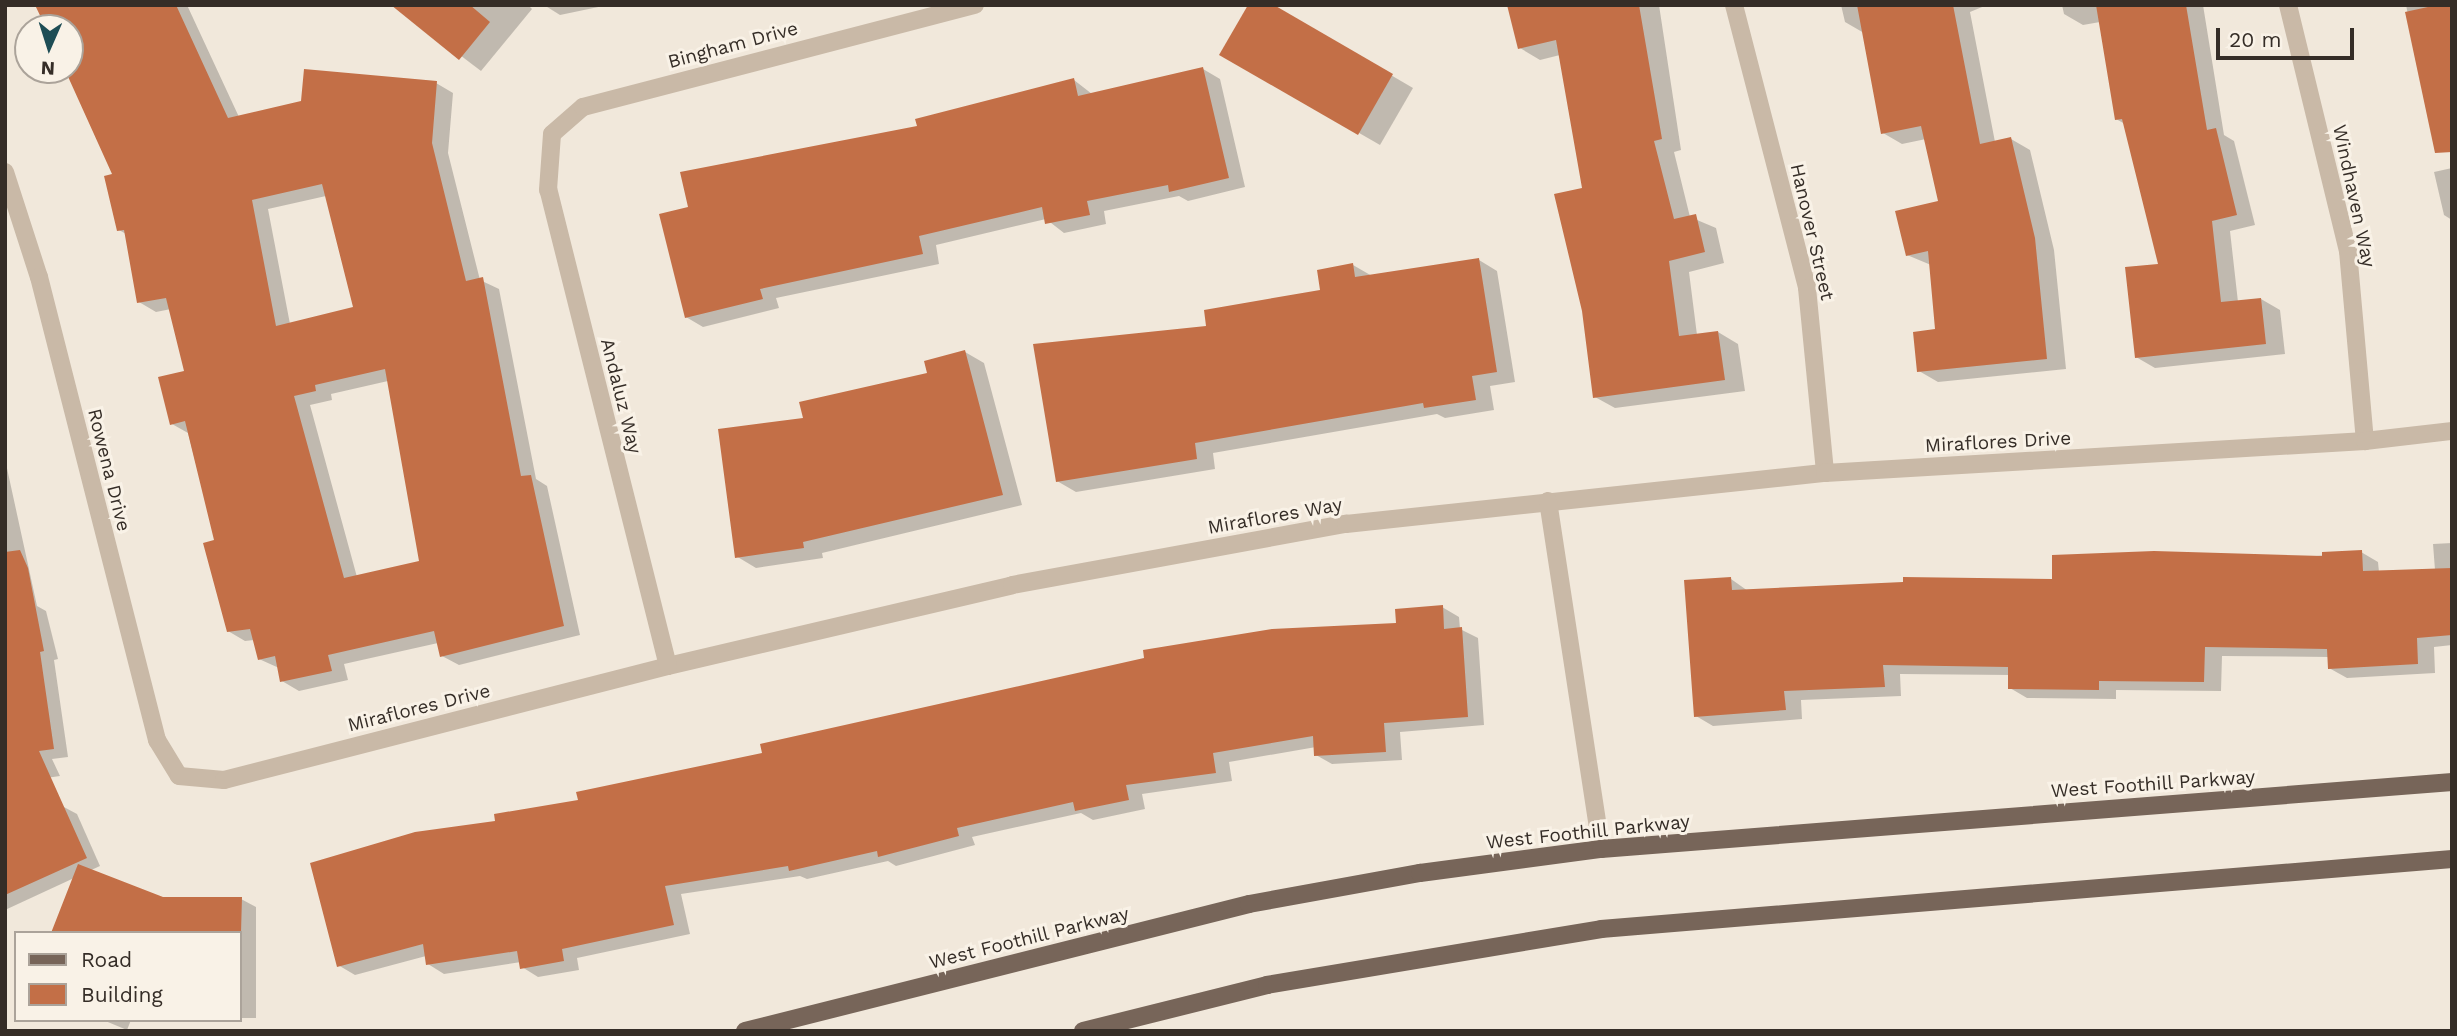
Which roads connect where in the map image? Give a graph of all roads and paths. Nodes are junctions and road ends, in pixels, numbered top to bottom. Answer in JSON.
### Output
{"nodes":[{"id":1,"x":975,"y":5,"type":"edge"},
{"id":2,"x":1734,"y":5,"type":"edge"},
{"id":3,"x":2288,"y":5,"type":"edge"},
{"id":4,"x":552,"y":134,"type":"joint"},
{"id":5,"x":5,"y":172,"type":"edge"},
{"id":6,"x":2452,"y":430,"type":"edge"},
{"id":7,"x":2365,"y":441,"type":"junction"},
{"id":8,"x":1825,"y":473,"type":"junction"},
{"id":9,"x":1548,"y":501,"type":"junction"},
{"id":10,"x":668,"y":666,"type":"junction"},
{"id":11,"x":178,"y":776,"type":"joint"},
{"id":12,"x":2452,"y":782,"type":"edge"},
{"id":13,"x":1601,"y":849,"type":"junction"},
{"id":14,"x":2452,"y":859,"type":"edge"},
{"id":15,"x":745,"y":1031,"type":"edge"},
{"id":16,"x":1083,"y":1031,"type":"edge"}],
"edges":[{"from":1,"to":4,"type":"street","name":"Bingham Drive"},
{"from":2,"to":8,"type":"street","name":"Hanover Street"},
{"from":3,"to":7,"type":"street","name":"Windhaven Way"},
{"from":4,"to":10,"type":"street","name":"Andaluz Way"},
{"from":5,"to":11,"type":"street","name":"Rowena Drive"},
{"from":6,"to":7,"type":"street","name":"Miraflores Drive"},
{"from":7,"to":8,"type":"street","name":"Miraflores Drive"},
{"from":8,"to":9,"type":"street","name":"Miraflores Drive"},
{"from":9,"to":10,"type":"street","name":"Miraflores Way"},
{"from":9,"to":13,"type":"street"},
{"from":10,"to":11,"type":"street","name":"Miraflores Drive"},
{"from":12,"to":13,"type":"main road","name":"West Foothill Parkway"},
{"from":13,"to":15,"type":"main road","name":"West Foothill Parkway"},
{"from":14,"to":16,"type":"main road"}]}
